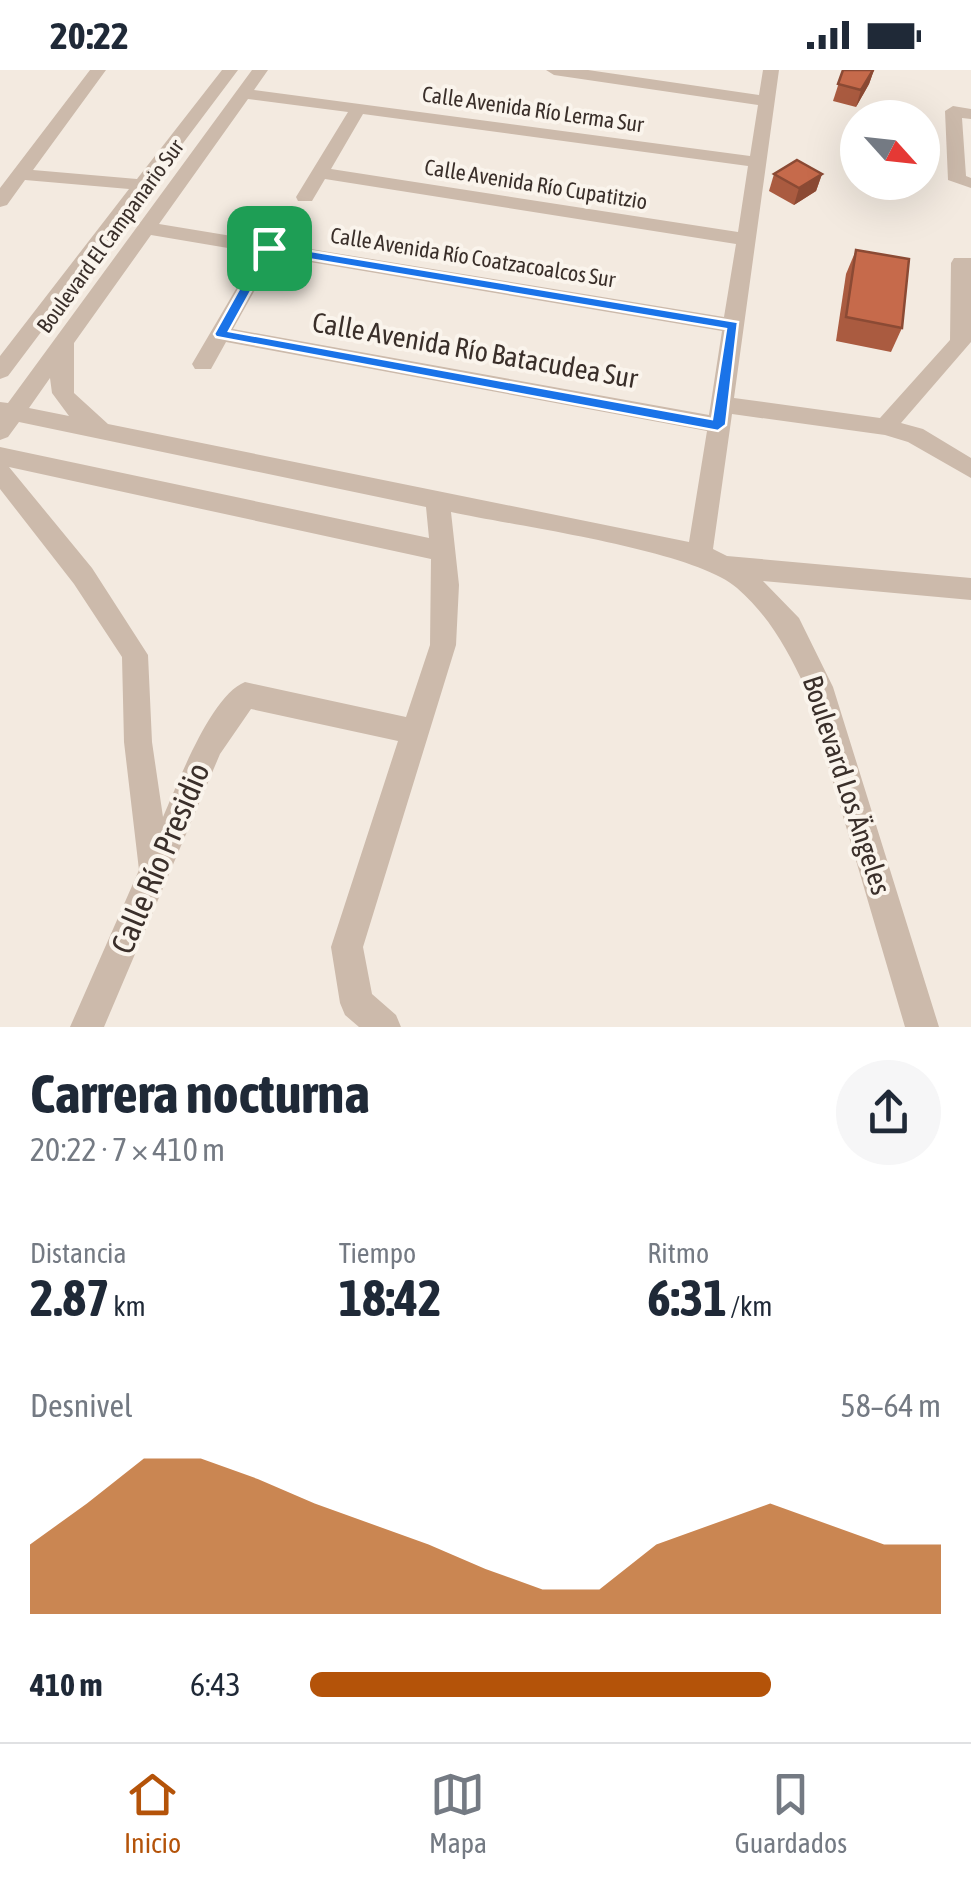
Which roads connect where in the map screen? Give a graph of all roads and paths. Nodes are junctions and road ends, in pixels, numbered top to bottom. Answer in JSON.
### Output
{"nodes":[{"id":1,"x":98,"y":70,"type":"edge"},
{"id":2,"x":230,"y":70,"type":"edge"},
{"id":3,"x":260,"y":70,"type":"edge"},
{"id":4,"x":554,"y":70,"type":"edge"},
{"id":5,"x":771,"y":70,"type":"edge"},
{"id":6,"x":656,"y":77,"type":"edge"},
{"id":7,"x":244,"y":93,"type":"junction"},
{"id":8,"x":766,"y":100,"type":"junction"},
{"id":9,"x":358,"y":108,"type":"junction"},
{"id":10,"x":962,"y":112,"type":"edge"},
{"id":11,"x":758,"y":162,"type":"junction"},
{"id":12,"x":319,"y":173,"type":"junction"},
{"id":13,"x":20,"y":174,"type":"junction"},
{"id":14,"x":964,"y":182,"type":"edge"},
{"id":15,"x":142,"y":185,"type":"junction"},
{"id":16,"x":305,"y":197,"type":"dead end"},
{"id":17,"x":0,"y":201,"type":"edge"},
{"id":18,"x":146,"y":228,"type":"junction"},
{"id":19,"x":746,"y":239,"type":"junction"},
{"id":20,"x":269,"y":248,"type":"junction"},
{"id":21,"x":966,"y":264,"type":"edge"},
{"id":22,"x":734,"y":326,"type":"junction"},
{"id":23,"x":220,"y":334,"type":"junction"},
{"id":24,"x":68,"y":336,"type":"junction"},
{"id":25,"x":23,"y":343,"type":"junction"},
{"id":26,"x":966,"y":346,"type":"edge"},
{"id":27,"x":0,"y":354,"type":"edge"},
{"id":28,"x":203,"y":364,"type":"dead end"},
{"id":29,"x":0,"y":371,"type":"edge"},
{"id":30,"x":720,"y":414,"type":"junction"},
{"id":31,"x":4,"y":418,"type":"edge"},
{"id":32,"x":884,"y":427,"type":"junction"},
{"id":33,"x":114,"y":434,"type":"junction"},
{"id":34,"x":0,"y":456,"type":"edge"},
{"id":35,"x":971,"y":468,"type":"edge"},
{"id":36,"x":0,"y":472,"type":"edge"},
{"id":37,"x":438,"y":502,"type":"junction"},
{"id":38,"x":441,"y":551,"type":"junction"},
{"id":39,"x":712,"y":560,"type":"junction"},
{"id":40,"x":971,"y":589,"type":"edge"},
{"id":41,"x":416,"y":732,"type":"junction"},
{"id":42,"x":155,"y":870,"type":"junction"},
{"id":43,"x":87,"y":1027,"type":"edge"},
{"id":44,"x":384,"y":1027,"type":"edge"},
{"id":45,"x":922,"y":1027,"type":"edge"}],
"edges":[{"from":1,"to":13,"type":"street"},
{"from":2,"to":15,"type":"street","name":"Boulevard El Campanario Sur"},
{"from":3,"to":7,"type":"street","name":"Boulevard El Campanario Sur"},
{"from":4,"to":6,"type":"street"},
{"from":5,"to":8,"type":"street"},
{"from":6,"to":8,"type":"street"},
{"from":7,"to":9,"type":"street","name":"Calle Avenida Río Lerma Sur"},
{"from":7,"to":18,"type":"street","name":"Boulevard El Campanario Sur"},
{"from":8,"to":11,"type":"street"},
{"from":9,"to":11,"type":"street","name":"Calle Avenida Río Lerma Sur"},
{"from":9,"to":12,"type":"street"},
{"from":10,"to":14,"type":"street"},
{"from":11,"to":19,"type":"street"},
{"from":12,"to":16,"type":"street"},
{"from":12,"to":19,"type":"street","name":"Calle Avenida Río Cupatitzio"},
{"from":13,"to":15,"type":"street"},
{"from":13,"to":17,"type":"street"},
{"from":15,"to":25,"type":"street","name":"Boulevard El Campanario Sur"},
{"from":18,"to":20,"type":"street","name":"Calle Avenida Río Coatzacoalcos Sur"},
{"from":18,"to":24,"type":"street","name":"Boulevard El Campanario Sur"},
{"from":19,"to":22,"type":"street"},
{"from":20,"to":22,"type":"street","name":"Calle Avenida Río Coatzacoalcos Sur"},
{"from":20,"to":23,"type":"street"},
{"from":21,"to":26,"type":"street"},
{"from":22,"to":30,"type":"street"},
{"from":23,"to":28,"type":"street"},
{"from":23,"to":30,"type":"street","name":"Calle Avenida Río Batacudea Sur"},
{"from":24,"to":31,"type":"street","name":"Boulevard El Campanario Sur"},
{"from":24,"to":33,"type":"street"},
{"from":25,"to":27,"type":"street"},
{"from":25,"to":29,"type":"street","name":"Boulevard El Campanario Sur"},
{"from":26,"to":32,"type":"street"},
{"from":30,"to":32,"type":"street","name":"Calle Avenida Río Batacudea Sur"},
{"from":30,"to":39,"type":"street"},
{"from":31,"to":33,"type":"street","name":"Boulevard Los Ängeles"},
{"from":32,"to":35,"type":"street","name":"Calle Avenida Río Batacudea Sur"},
{"from":33,"to":37,"type":"street","name":"Boulevard Los Ängeles"},
{"from":34,"to":38,"type":"street"},
{"from":36,"to":42,"type":"street"},
{"from":37,"to":38,"type":"street"},
{"from":37,"to":39,"type":"street","name":"Boulevard Los Ängeles"},
{"from":38,"to":41,"type":"street"},
{"from":39,"to":40,"type":"street"},
{"from":39,"to":45,"type":"street","name":"Boulevard Los Ängeles"},
{"from":41,"to":42,"type":"street","name":"Calle Río Presidio"},
{"from":41,"to":44,"type":"street"},
{"from":42,"to":43,"type":"street","name":"Calle Río Presidio"}]}
